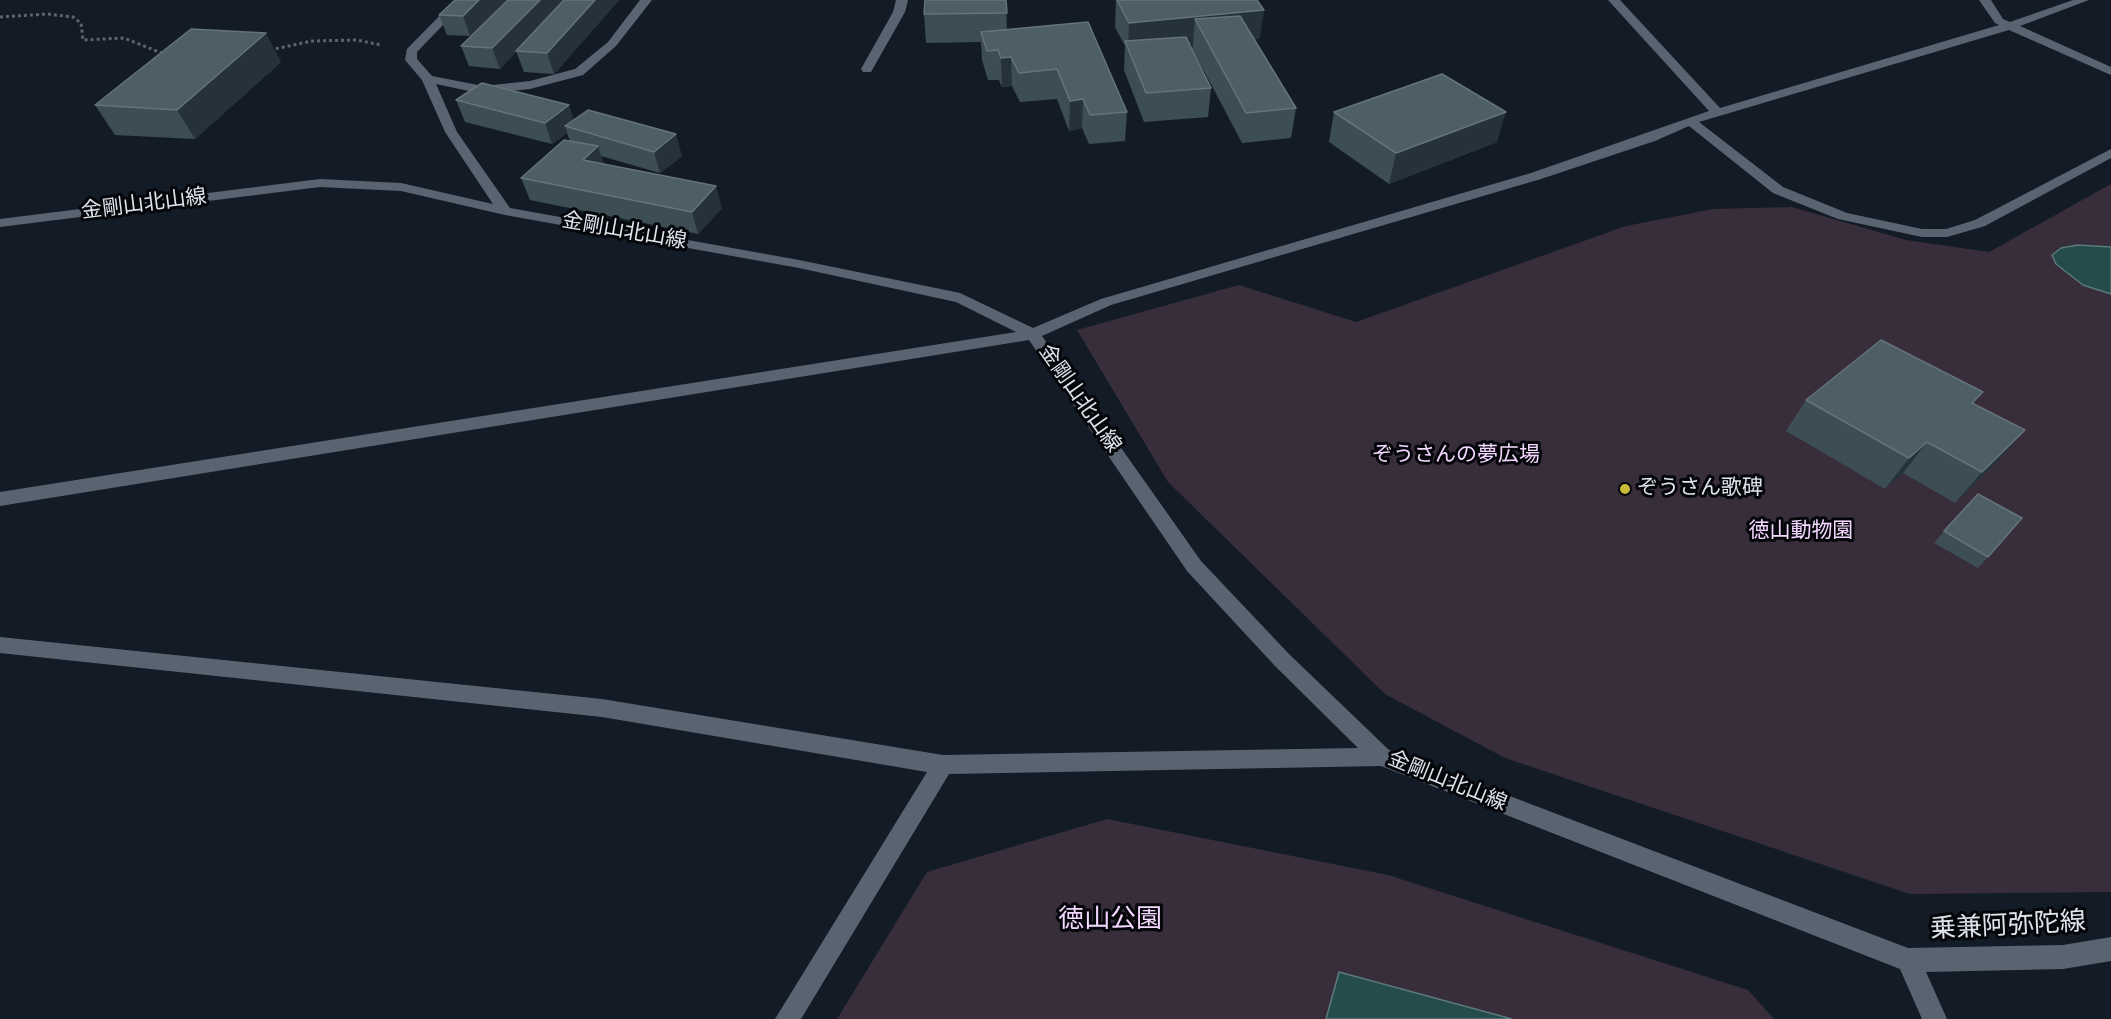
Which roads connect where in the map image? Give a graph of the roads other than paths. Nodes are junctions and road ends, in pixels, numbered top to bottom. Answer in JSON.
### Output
{"nodes":[{"id":1,"x":461,"y":0,"type":"edge"},
{"id":2,"x":646,"y":0,"type":"edge"},
{"id":3,"x":902,"y":0,"type":"edge"},
{"id":4,"x":1614,"y":0,"type":"edge"},
{"id":5,"x":1985,"y":0,"type":"edge"},
{"id":6,"x":2083,"y":0,"type":"edge"},
{"id":7,"x":2008,"y":25,"type":"junction"},
{"id":8,"x":867,"y":69,"type":"dead end"},
{"id":9,"x":2111,"y":71,"type":"edge"},
{"id":10,"x":428,"y":79,"type":"junction"},
{"id":11,"x":1717,"y":113,"type":"junction"},
{"id":12,"x":1690,"y":121,"type":"junction"},
{"id":13,"x":2111,"y":153,"type":"edge"},
{"id":14,"x":505,"y":211,"type":"junction"},
{"id":15,"x":0,"y":223,"type":"edge"},
{"id":16,"x":1033,"y":334,"type":"junction"},
{"id":17,"x":0,"y":499,"type":"edge"},
{"id":18,"x":0,"y":645,"type":"edge"},
{"id":19,"x":1381,"y":757,"type":"junction"},
{"id":20,"x":943,"y":765,"type":"junction"},
{"id":21,"x":2111,"y":949,"type":"edge"},
{"id":22,"x":1908,"y":960,"type":"junction"},
{"id":23,"x":787,"y":1019,"type":"edge"},
{"id":24,"x":1935,"y":1019,"type":"edge"}],
"edges":[{"from":1,"to":10,"type":"street"},
{"from":2,"to":10,"type":"street"},
{"from":3,"to":8,"type":"street"},
{"from":4,"to":11,"type":"street"},
{"from":5,"to":7,"type":"street"},
{"from":6,"to":7,"type":"street"},
{"from":7,"to":9,"type":"street"},
{"from":7,"to":11,"type":"street"},
{"from":10,"to":14,"type":"street"},
{"from":11,"to":12,"type":"street"},
{"from":12,"to":13,"type":"street"},
{"from":12,"to":16,"type":"street"},
{"from":14,"to":15,"type":"street","name":"金剛山北山線"},
{"from":14,"to":16,"type":"street","name":"金剛山北山線"},
{"from":16,"to":17,"type":"street"},
{"from":16,"to":19,"type":"street","name":"金剛山北山線"},
{"from":18,"to":20,"type":"street"},
{"from":19,"to":20,"type":"street"},
{"from":19,"to":22,"type":"street","name":"金剛山北山線"},
{"from":20,"to":23,"type":"street"},
{"from":21,"to":22,"type":"street","name":"乗兼阿弥陀線"},
{"from":22,"to":24,"type":"street"}]}
